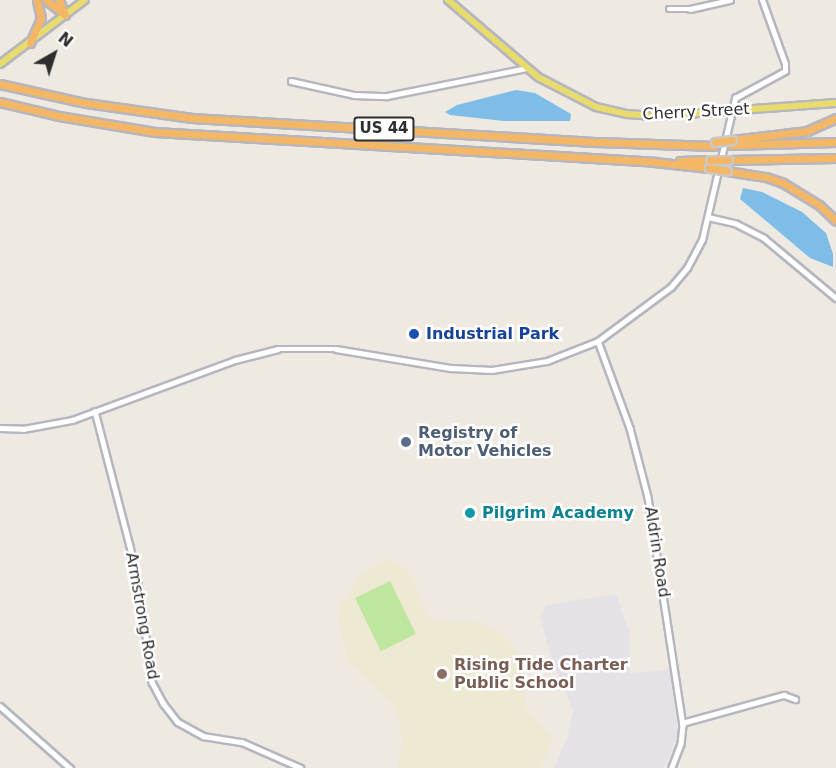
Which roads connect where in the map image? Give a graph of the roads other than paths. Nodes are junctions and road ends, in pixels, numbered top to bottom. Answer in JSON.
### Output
{"nodes":[{"id":1,"x":37,"y":0,"type":"edge"},
{"id":2,"x":45,"y":0,"type":"edge"},
{"id":3,"x":59,"y":0,"type":"edge"},
{"id":4,"x":85,"y":0,"type":"edge"},
{"id":5,"x":448,"y":0,"type":"edge"},
{"id":6,"x":730,"y":0,"type":"edge"},
{"id":7,"x":762,"y":0,"type":"edge"},
{"id":8,"x":669,"y":9,"type":"dead end"},
{"id":9,"x":65,"y":15,"type":"junction"},
{"id":10,"x":30,"y":43,"type":"junction"},
{"id":11,"x":0,"y":64,"type":"edge"},
{"id":12,"x":527,"y":68,"type":"junction"},
{"id":13,"x":291,"y":81,"type":"dead end"},
{"id":14,"x":0,"y":84,"type":"edge"},
{"id":15,"x":0,"y":102,"type":"edge"},
{"id":16,"x":836,"y":103,"type":"edge"},
{"id":17,"x":731,"y":111,"type":"junction"},
{"id":18,"x":836,"y":118,"type":"edge"},
{"id":19,"x":836,"y":142,"type":"edge"},
{"id":20,"x":732,"y":143,"type":"junction"},
{"id":21,"x":836,"y":158,"type":"edge"},
{"id":22,"x":710,"y":164,"type":"junction"},
{"id":23,"x":708,"y":217,"type":"junction"},
{"id":24,"x":836,"y":221,"type":"edge"},
{"id":25,"x":836,"y":297,"type":"edge"},
{"id":26,"x":598,"y":340,"type":"junction"},
{"id":27,"x":95,"y":411,"type":"junction"},
{"id":28,"x":0,"y":428,"type":"edge"},
{"id":29,"x":795,"y":699,"type":"dead end"},
{"id":30,"x":0,"y":706,"type":"edge"},
{"id":31,"x":682,"y":723,"type":"junction"},
{"id":32,"x":70,"y":768,"type":"edge"},
{"id":33,"x":301,"y":768,"type":"edge"},
{"id":34,"x":672,"y":768,"type":"edge"}],
"edges":[{"from":1,"to":10,"type":"highway"},
{"from":2,"to":9,"type":"highway"},
{"from":3,"to":9,"type":"highway"},
{"from":4,"to":9,"type":"main road"},
{"from":5,"to":12,"type":"main road","name":"Cherry Street"},
{"from":6,"to":8,"type":"street"},
{"from":7,"to":17,"type":"street"},
{"from":9,"to":10,"type":"main road"},
{"from":10,"to":11,"type":"main road"},
{"from":12,"to":13,"type":"street"},
{"from":12,"to":17,"type":"main road","name":"Cherry Street"},
{"from":14,"to":20,"type":"highway","number":"US 44","bridge":true},
{"from":15,"to":22,"type":"highway","number":"US 44"},
{"from":16,"to":17,"type":"main road","name":"Cherry Street"},
{"from":17,"to":23,"type":"street"},
{"from":18,"to":20,"type":"highway"},
{"from":19,"to":20,"type":"highway"},
{"from":21,"to":22,"type":"highway","bridge":true},
{"from":22,"to":24,"type":"highway","bridge":true},
{"from":23,"to":25,"type":"street"},
{"from":23,"to":26,"type":"street"},
{"from":26,"to":27,"type":"street"},
{"from":26,"to":31,"type":"street","name":"Aldrin Road"},
{"from":27,"to":28,"type":"street"},
{"from":27,"to":33,"type":"street","name":"Armstrong Road"},
{"from":29,"to":31,"type":"street"},
{"from":30,"to":32,"type":"street"},
{"from":31,"to":34,"type":"street","name":"Aldrin Road"}]}
